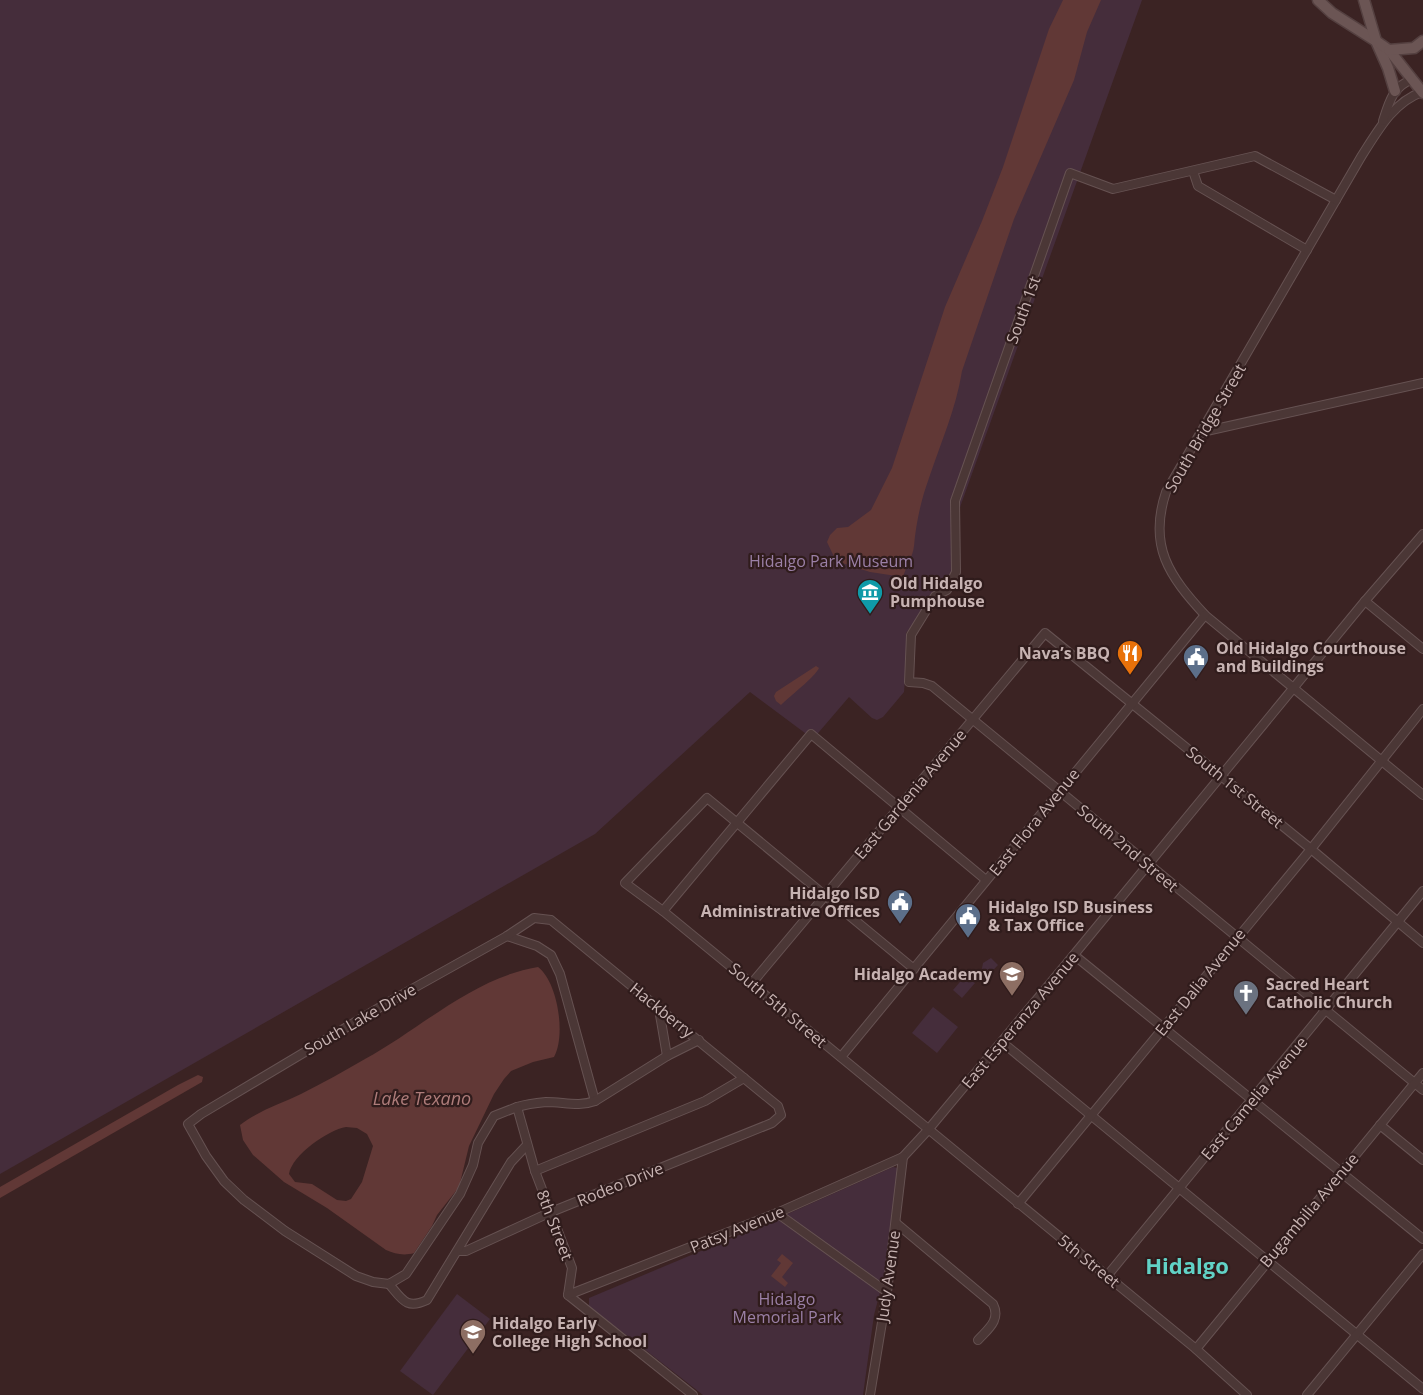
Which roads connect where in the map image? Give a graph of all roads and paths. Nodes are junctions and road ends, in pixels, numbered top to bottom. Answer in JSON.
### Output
{"nodes":[{"id":1,"x":1318,"y":0,"type":"edge"},
{"id":2,"x":1364,"y":0,"type":"edge"},
{"id":3,"x":1376,"y":41,"type":"junction"},
{"id":4,"x":1423,"y":41,"type":"edge"},
{"id":5,"x":1389,"y":50,"type":"junction"},
{"id":6,"x":1418,"y":79,"type":"edge"},
{"id":7,"x":1395,"y":91,"type":"junction"},
{"id":8,"x":1423,"y":92,"type":"edge"},
{"id":9,"x":1383,"y":124,"type":"junction"},
{"id":10,"x":1193,"y":171,"type":"junction"},
{"id":11,"x":1336,"y":201,"type":"junction"},
{"id":12,"x":1307,"y":250,"type":"junction"},
{"id":13,"x":1423,"y":383,"type":"edge"},
{"id":14,"x":1202,"y":432,"type":"junction"},
{"id":15,"x":1423,"y":534,"type":"edge"},
{"id":16,"x":935,"y":596,"type":"joint"},
{"id":17,"x":1365,"y":601,"type":"junction"},
{"id":18,"x":1205,"y":615,"type":"junction"},
{"id":19,"x":1045,"y":633,"type":"joint"},
{"id":20,"x":1423,"y":649,"type":"edge"},
{"id":21,"x":1295,"y":687,"type":"junction"},
{"id":22,"x":1132,"y":702,"type":"junction"},
{"id":23,"x":1423,"y":709,"type":"edge"},
{"id":24,"x":972,"y":718,"type":"junction"},
{"id":25,"x":1382,"y":760,"type":"junction"},
{"id":26,"x":1222,"y":776,"type":"junction"},
{"id":27,"x":1060,"y":791,"type":"junction"},
{"id":28,"x":1423,"y":795,"type":"edge"},
{"id":29,"x":899,"y":807,"type":"junction"},
{"id":30,"x":737,"y":822,"type":"junction"},
{"id":31,"x":1311,"y":849,"type":"junction"},
{"id":32,"x":1148,"y":866,"type":"junction"},
{"id":33,"x":987,"y":880,"type":"junction"},
{"id":34,"x":1423,"y":891,"type":"edge"},
{"id":35,"x":826,"y":895,"type":"junction"},
{"id":36,"x":663,"y":911,"type":"junction"},
{"id":37,"x":534,"y":918,"type":"joint"},
{"id":38,"x":1398,"y":923,"type":"junction"},
{"id":39,"x":507,"y":936,"type":"junction"},
{"id":40,"x":1237,"y":938,"type":"junction"},
{"id":41,"x":1423,"y":944,"type":"edge"},
{"id":42,"x":1074,"y":954,"type":"junction"},
{"id":43,"x":914,"y":969,"type":"junction"},
{"id":44,"x":752,"y":983,"type":"junction"},
{"id":45,"x":659,"y":1009,"type":"junction"},
{"id":46,"x":1326,"y":1011,"type":"junction"},
{"id":47,"x":1164,"y":1026,"type":"junction"},
{"id":48,"x":699,"y":1040,"type":"junction"},
{"id":49,"x":1002,"y":1042,"type":"junction"},
{"id":50,"x":667,"y":1056,"type":"junction"},
{"id":51,"x":841,"y":1058,"type":"junction"},
{"id":52,"x":1423,"y":1073,"type":"edge"},
{"id":53,"x":744,"y":1078,"type":"junction"},
{"id":54,"x":1414,"y":1083,"type":"junction"},
{"id":55,"x":1423,"y":1090,"type":"edge"},
{"id":56,"x":1253,"y":1098,"type":"junction"},
{"id":57,"x":596,"y":1101,"type":"junction"},
{"id":58,"x":517,"y":1107,"type":"junction"},
{"id":59,"x":781,"y":1115,"type":"joint"},
{"id":60,"x":1091,"y":1116,"type":"junction"},
{"id":61,"x":1380,"y":1125,"type":"junction"},
{"id":62,"x":928,"y":1130,"type":"junction"},
{"id":63,"x":528,"y":1146,"type":"junction"},
{"id":64,"x":903,"y":1157,"type":"junction"},
{"id":65,"x":1423,"y":1160,"type":"edge"},
{"id":66,"x":535,"y":1171,"type":"junction"},
{"id":67,"x":1340,"y":1172,"type":"junction"},
{"id":68,"x":1179,"y":1189,"type":"junction"},
{"id":69,"x":1018,"y":1204,"type":"junction"},
{"id":70,"x":550,"y":1212,"type":"junction"},
{"id":71,"x":777,"y":1213,"type":"junction"},
{"id":72,"x":896,"y":1223,"type":"junction"},
{"id":73,"x":1423,"y":1239,"type":"edge"},
{"id":74,"x":458,"y":1251,"type":"junction"},
{"id":75,"x":1423,"y":1254,"type":"edge"},
{"id":76,"x":1268,"y":1260,"type":"junction"},
{"id":77,"x":1107,"y":1276,"type":"junction"},
{"id":78,"x":389,"y":1284,"type":"junction"},
{"id":79,"x":887,"y":1292,"type":"junction"},
{"id":80,"x":568,"y":1295,"type":"junction"},
{"id":81,"x":1356,"y":1334,"type":"junction"},
{"id":82,"x":978,"y":1340,"type":"dead end"},
{"id":83,"x":1196,"y":1349,"type":"junction"},
{"id":84,"x":1423,"y":1389,"type":"edge"},
{"id":85,"x":693,"y":1395,"type":"edge"},
{"id":86,"x":870,"y":1395,"type":"edge"},
{"id":87,"x":1246,"y":1395,"type":"edge"},
{"id":88,"x":1307,"y":1395,"type":"edge"}],
"edges":[{"from":1,"to":3,"type":"main road"},
{"from":2,"to":3,"type":"main road"},
{"from":3,"to":5,"type":"main road"},
{"from":3,"to":7,"type":"main road"},
{"from":4,"to":5,"type":"main road"},
{"from":5,"to":6,"type":"main road"},
{"from":6,"to":7,"type":"street"},
{"from":6,"to":8,"type":"main road"},
{"from":7,"to":9,"type":"street","name":"South Bridge Street"},
{"from":8,"to":9,"type":"street","name":"South Bridge Street"},
{"from":9,"to":11,"type":"street","name":"South Bridge Street"},
{"from":10,"to":11,"type":"street","name":"South 1st"},
{"from":10,"to":12,"type":"street"},
{"from":10,"to":16,"type":"street","name":"South 1st"},
{"from":11,"to":12,"type":"street","name":"South Bridge Street"},
{"from":12,"to":14,"type":"street","name":"South Bridge Street"},
{"from":13,"to":14,"type":"street"},
{"from":14,"to":18,"type":"street","name":"South Bridge Street"},
{"from":15,"to":17,"type":"street","name":"East Esperanza Avenue"},
{"from":16,"to":24,"type":"street","name":"South 2nd Street"},
{"from":17,"to":20,"type":"street"},
{"from":17,"to":21,"type":"street","name":"East Esperanza Avenue"},
{"from":18,"to":21,"type":"street","name":"South Bridge Street"},
{"from":18,"to":22,"type":"street","name":"East Flora Avenue"},
{"from":19,"to":22,"type":"street","name":"South 1st Street"},
{"from":19,"to":24,"type":"street","name":"East Gardenia Avenue"},
{"from":21,"to":25,"type":"street","name":"South Bridge Street"},
{"from":21,"to":26,"type":"street","name":"East Esperanza Avenue"},
{"from":22,"to":26,"type":"street","name":"South 1st Street"},
{"from":22,"to":27,"type":"street","name":"East Flora Avenue"},
{"from":23,"to":25,"type":"street","name":"East Dalia Avenue"},
{"from":24,"to":27,"type":"street","name":"South 2nd Street"},
{"from":24,"to":29,"type":"street","name":"East Gardenia Avenue"},
{"from":25,"to":28,"type":"street","name":"South Bridge Street"},
{"from":25,"to":31,"type":"street","name":"East Dalia Avenue"},
{"from":26,"to":31,"type":"street","name":"South 1st Street"},
{"from":26,"to":32,"type":"street","name":"East Esperanza Avenue"},
{"from":27,"to":32,"type":"street","name":"South 2nd Street"},
{"from":27,"to":33,"type":"street","name":"East Flora Avenue"},
{"from":29,"to":30,"type":"street"},
{"from":29,"to":33,"type":"street"},
{"from":29,"to":35,"type":"street","name":"East Gardenia Avenue"},
{"from":30,"to":35,"type":"street"},
{"from":30,"to":36,"type":"street"},
{"from":30,"to":36,"type":"street","name":"South 5th Street"},
{"from":31,"to":38,"type":"street","name":"South 1st Street"},
{"from":31,"to":40,"type":"street","name":"East Dalia Avenue"},
{"from":32,"to":40,"type":"street","name":"South 2nd Street"},
{"from":32,"to":42,"type":"street","name":"East Esperanza Avenue"},
{"from":33,"to":43,"type":"street","name":"East Flora Avenue"},
{"from":34,"to":38,"type":"street","name":"East Camelia Avenue"},
{"from":35,"to":43,"type":"street"},
{"from":35,"to":44,"type":"street","name":"East Gardenia Avenue"},
{"from":36,"to":44,"type":"street","name":"South 5th Street"},
{"from":37,"to":39,"type":"street","name":"South Lake Drive"},
{"from":37,"to":45,"type":"street","name":"Hackberry"},
{"from":38,"to":41,"type":"street","name":"South 1st Street"},
{"from":38,"to":46,"type":"street","name":"East Camelia Avenue"},
{"from":39,"to":57,"type":"street"},
{"from":39,"to":78,"type":"street","name":"South Lake Drive"},
{"from":40,"to":46,"type":"street","name":"South 2nd Street"},
{"from":40,"to":47,"type":"street","name":"East Dalia Avenue"},
{"from":42,"to":47,"type":"street"},
{"from":42,"to":49,"type":"street","name":"East Esperanza Avenue"},
{"from":43,"to":51,"type":"street","name":"East Flora Avenue"},
{"from":44,"to":51,"type":"street","name":"South 5th Street"},
{"from":45,"to":48,"type":"street","name":"Hackberry"},
{"from":45,"to":50,"type":"street"},
{"from":46,"to":54,"type":"street","name":"South 2nd Street"},
{"from":46,"to":56,"type":"street","name":"East Camelia Avenue"},
{"from":47,"to":56,"type":"street"},
{"from":47,"to":60,"type":"street","name":"East Dalia Avenue"},
{"from":48,"to":50,"type":"street"},
{"from":48,"to":53,"type":"street","name":"Hackberry"},
{"from":49,"to":60,"type":"street"},
{"from":49,"to":62,"type":"street","name":"East Esperanza Avenue"},
{"from":50,"to":57,"type":"street"},
{"from":51,"to":62,"type":"street","name":"South 5th Street"},
{"from":52,"to":54,"type":"street","name":"Bugambilia Avenue"},
{"from":53,"to":59,"type":"street","name":"Hackberry"},
{"from":53,"to":66,"type":"street"},
{"from":54,"to":55,"type":"street","name":"South 2nd Street"},
{"from":54,"to":61,"type":"street","name":"Bugambilia Avenue"},
{"from":56,"to":67,"type":"street"},
{"from":56,"to":68,"type":"street","name":"East Camelia Avenue"},
{"from":57,"to":58,"type":"street"},
{"from":58,"to":63,"type":"street","name":"8th Street"},
{"from":58,"to":78,"type":"street"},
{"from":59,"to":70,"type":"street","name":"Rodeo Drive"},
{"from":60,"to":68,"type":"street"},
{"from":60,"to":69,"type":"street","name":"East Dalia Avenue"},
{"from":61,"to":65,"type":"street"},
{"from":61,"to":67,"type":"street","name":"Bugambilia Avenue"},
{"from":62,"to":64,"type":"street","name":"East Esperanza Avenue"},
{"from":62,"to":69,"type":"street","name":"5th Street"},
{"from":63,"to":66,"type":"street","name":"8th Street"},
{"from":63,"to":74,"type":"street"},
{"from":64,"to":71,"type":"street","name":"Patsy Avenue"},
{"from":64,"to":72,"type":"street","name":"Judy Avenue"},
{"from":66,"to":70,"type":"street","name":"8th Street"},
{"from":67,"to":73,"type":"street"},
{"from":67,"to":76,"type":"street","name":"Bugambilia Avenue"},
{"from":68,"to":76,"type":"street"},
{"from":68,"to":77,"type":"street","name":"East Camelia Avenue"},
{"from":69,"to":77,"type":"street","name":"5th Street"},
{"from":70,"to":74,"type":"street","name":"Rodeo Drive"},
{"from":70,"to":80,"type":"street","name":"8th Street"},
{"from":71,"to":79,"type":"street"},
{"from":71,"to":80,"type":"street","name":"Patsy Avenue"},
{"from":72,"to":79,"type":"street","name":"Judy Avenue"},
{"from":72,"to":82,"type":"street"},
{"from":74,"to":78,"type":"street"},
{"from":75,"to":81,"type":"street"},
{"from":76,"to":81,"type":"street"},
{"from":76,"to":83,"type":"street","name":"Bugambilia Avenue"},
{"from":77,"to":83,"type":"street","name":"5th Street"},
{"from":79,"to":86,"type":"street","name":"Judy Avenue"},
{"from":80,"to":85,"type":"street"},
{"from":81,"to":84,"type":"street"},
{"from":81,"to":88,"type":"street"},
{"from":83,"to":87,"type":"street","name":"5th Street"}]}
